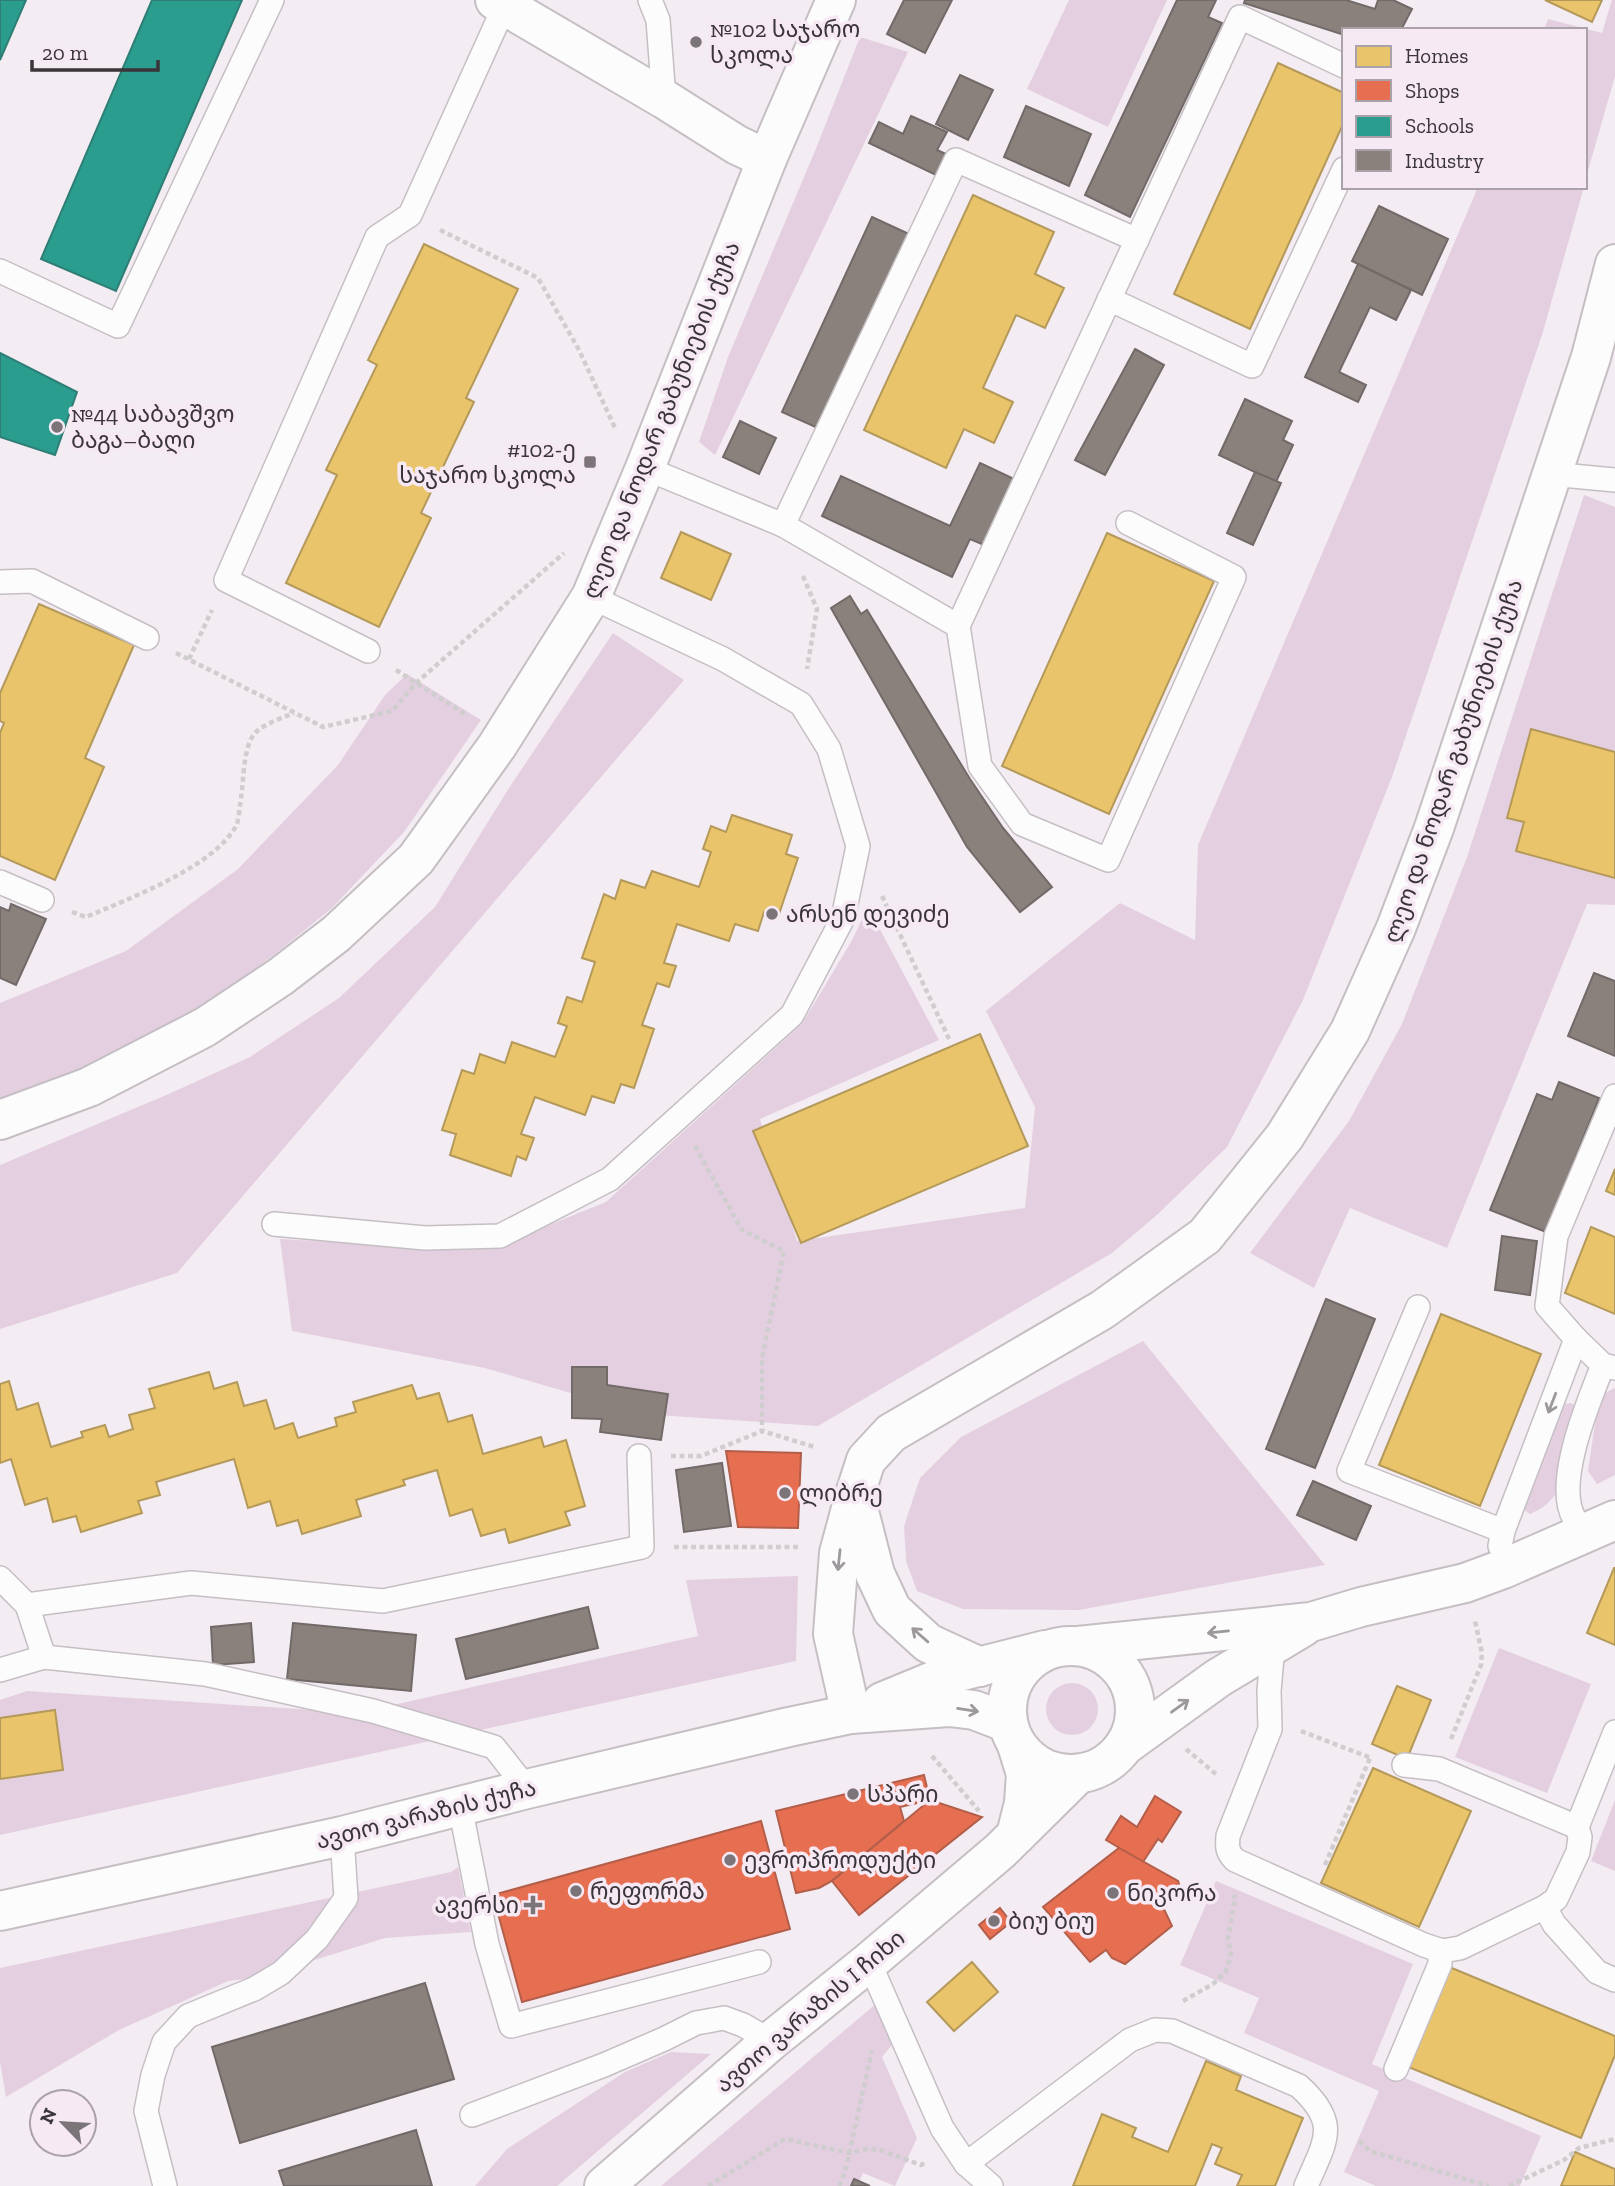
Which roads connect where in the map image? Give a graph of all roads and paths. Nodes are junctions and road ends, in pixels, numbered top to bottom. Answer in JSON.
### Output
{"nodes":[{"id":1,"x":272,"y":0,"type":"edge"},
{"id":2,"x":650,"y":0,"type":"edge"},
{"id":3,"x":836,"y":0,"type":"edge"},
{"id":4,"x":500,"y":3,"type":"edge"},
{"id":5,"x":1342,"y":65,"type":"edge"},
{"id":6,"x":664,"y":99,"type":"junction"},
{"id":7,"x":767,"y":159,"type":"junction"},
{"id":8,"x":1342,"y":173,"type":"edge"},
{"id":9,"x":410,"y":215,"type":"junction"},
{"id":10,"x":1137,"y":240,"type":"junction"},
{"id":11,"x":1615,"y":264,"type":"edge"},
{"id":12,"x":0,"y":271,"type":"edge"},
{"id":13,"x":1109,"y":299,"type":"junction"},
{"id":14,"x":1603,"y":349,"type":"edge"},
{"id":15,"x":616,"y":429,"type":"dead end"},
{"id":16,"x":645,"y":468,"type":"junction"},
{"id":17,"x":1551,"y":474,"type":"junction"},
{"id":18,"x":1615,"y":480,"type":"edge"},
{"id":19,"x":1128,"y":523,"type":"dead end"},
{"id":20,"x":783,"y":526,"type":"junction"},
{"id":21,"x":226,"y":580,"type":"junction"},
{"id":22,"x":0,"y":582,"type":"edge"},
{"id":23,"x":591,"y":597,"type":"junction"},
{"id":24,"x":817,"y":608,"type":"dead end"},
{"id":25,"x":958,"y":626,"type":"junction"},
{"id":26,"x":147,"y":638,"type":"dead end"},
{"id":27,"x":368,"y":651,"type":"dead end"},
{"id":28,"x":189,"y":659,"type":"dead end"},
{"id":29,"x":416,"y":684,"type":"dead end"},
{"id":30,"x":802,"y":704,"type":"junction"},
{"id":31,"x":295,"y":713,"type":"dead end"},
{"id":32,"x":469,"y":716,"type":"dead end"},
{"id":33,"x":858,"y":846,"type":"junction"},
{"id":34,"x":0,"y":883,"type":"edge"},
{"id":35,"x":42,"y":900,"type":"joint"},
{"id":36,"x":950,"y":1041,"type":"dead end"},
{"id":37,"x":1615,"y":1096,"type":"edge"},
{"id":38,"x":679,"y":1117,"type":"junction"},
{"id":39,"x":0,"y":1120,"type":"edge"},
{"id":40,"x":274,"y":1224,"type":"dead end"},
{"id":41,"x":1418,"y":1307,"type":"dead end"},
{"id":42,"x":1576,"y":1339,"type":"junction"},
{"id":43,"x":1609,"y":1366,"type":"edge"},
{"id":44,"x":762,"y":1431,"type":"junction"},
{"id":45,"x":815,"y":1447,"type":"dead end"},
{"id":46,"x":639,"y":1456,"type":"joint"},
{"id":47,"x":855,"y":1494,"type":"junction"},
{"id":48,"x":1603,"y":1525,"type":"edge"},
{"id":49,"x":1503,"y":1531,"type":"junction"},
{"id":50,"x":642,"y":1547,"type":"junction"},
{"id":51,"x":803,"y":1548,"type":"dead end"},
{"id":52,"x":1503,"y":1569,"type":"junction"},
{"id":53,"x":0,"y":1578,"type":"edge"},
{"id":54,"x":1465,"y":1583,"type":"junction"},
{"id":55,"x":27,"y":1605,"type":"junction"},
{"id":56,"x":1311,"y":1622,"type":"junction"},
{"id":57,"x":1273,"y":1646,"type":"junction"},
{"id":58,"x":1065,"y":1647,"type":"junction"},
{"id":59,"x":44,"y":1657,"type":"junction"},
{"id":60,"x":980,"y":1667,"type":"junction"},
{"id":61,"x":0,"y":1670,"type":"edge"},
{"id":62,"x":851,"y":1714,"type":"junction"},
{"id":63,"x":1270,"y":1730,"type":"junction"},
{"id":64,"x":1615,"y":1732,"type":"edge"},
{"id":65,"x":1013,"y":1734,"type":"junction"},
{"id":66,"x":1125,"y":1746,"type":"junction"},
{"id":67,"x":1184,"y":1747,"type":"dead end"},
{"id":68,"x":932,"y":1756,"type":"dead end"},
{"id":69,"x":1205,"y":1765,"type":"dead end"},
{"id":70,"x":1404,"y":1765,"type":"dead end"},
{"id":71,"x":1439,"y":1769,"type":"junction"},
{"id":72,"x":1078,"y":1774,"type":"junction"},
{"id":73,"x":527,"y":1789,"type":"junction"},
{"id":74,"x":460,"y":1807,"type":"junction"},
{"id":75,"x":1001,"y":1827,"type":"junction"},
{"id":76,"x":1577,"y":1827,"type":"junction"},
{"id":77,"x":342,"y":1836,"type":"junction"},
{"id":78,"x":1235,"y":1860,"type":"junction"},
{"id":79,"x":1312,"y":1895,"type":"junction"},
{"id":80,"x":1545,"y":1907,"type":"junction"},
{"id":81,"x":0,"y":1911,"type":"edge"},
{"id":82,"x":1440,"y":1950,"type":"junction"},
{"id":83,"x":759,"y":1962,"type":"dead end"},
{"id":84,"x":869,"y":1962,"type":"junction"},
{"id":85,"x":1615,"y":1980,"type":"edge"},
{"id":86,"x":884,"y":1997,"type":"junction"},
{"id":87,"x":1172,"y":2031,"type":"junction"},
{"id":88,"x":771,"y":2041,"type":"junction"},
{"id":89,"x":1396,"y":2069,"type":"dead end"},
{"id":90,"x":1314,"y":2100,"type":"junction"},
{"id":91,"x":472,"y":2115,"type":"dead end"},
{"id":92,"x":1615,"y":2139,"type":"edge"},
{"id":93,"x":953,"y":2144,"type":"junction"},
{"id":94,"x":849,"y":2154,"type":"junction"},
{"id":95,"x":966,"y":2164,"type":"junction"},
{"id":96,"x":165,"y":2186,"type":"edge"},
{"id":97,"x":604,"y":2186,"type":"edge"},
{"id":98,"x":708,"y":2186,"type":"edge"},
{"id":99,"x":839,"y":2186,"type":"edge"},
{"id":100,"x":991,"y":2186,"type":"edge"},
{"id":101,"x":1306,"y":2186,"type":"edge"},
{"id":102,"x":1489,"y":2186,"type":"edge"},
{"id":103,"x":1509,"y":2186,"type":"edge"}],
"edges":[{"from":1,"to":12,"type":"lane"},
{"from":2,"to":6,"type":"lane"},
{"from":3,"to":7,"type":"street","name":"ლეო და ნოდარ გაბუნიების ქუჩა"},
{"from":4,"to":6,"type":"street"},
{"from":4,"to":9,"type":"lane"},
{"from":5,"to":10,"type":"lane"},
{"from":6,"to":7,"type":"street"},
{"from":7,"to":16,"type":"street","name":"ლეო და ნოდარ გაბუნიების ქუჩა"},
{"from":8,"to":13,"type":"lane"},
{"from":9,"to":15,"type":"path"},
{"from":9,"to":21,"type":"lane"},
{"from":10,"to":13,"type":"lane"},
{"from":10,"to":20,"type":"lane"},
{"from":11,"to":14,"type":"street","name":"ლეო და ნოდარ გაბუნიების ქუჩა"},
{"from":13,"to":25,"type":"lane"},
{"from":14,"to":17,"type":"street","name":"ლეო და ნოდარ გაბუნიების ქუჩა"},
{"from":16,"to":20,"type":"lane"},
{"from":16,"to":23,"type":"street","name":"ლეო და ნოდარ გაბუნიების ქუჩა"},
{"from":17,"to":18,"type":"lane"},
{"from":17,"to":47,"type":"street","name":"ლეო და ნოდარ გაბუნიების ქუჩა"},
{"from":19,"to":25,"type":"lane"},
{"from":20,"to":25,"type":"lane"},
{"from":21,"to":27,"type":"lane"},
{"from":21,"to":28,"type":"path"},
{"from":22,"to":26,"type":"lane"},
{"from":23,"to":30,"type":"lane"},
{"from":23,"to":39,"type":"street","name":"ლეო და ნოდარ გაბუნიების ქუჩა"},
{"from":24,"to":30,"type":"path"},
{"from":29,"to":32,"type":"path"},
{"from":30,"to":33,"type":"lane"},
{"from":31,"to":35,"type":"path"},
{"from":33,"to":36,"type":"path"},
{"from":33,"to":38,"type":"lane"},
{"from":34,"to":35,"type":"lane"},
{"from":37,"to":42,"type":"lane"},
{"from":38,"to":40,"type":"lane"},
{"from":38,"to":44,"type":"path"},
{"from":41,"to":49,"type":"lane"},
{"from":42,"to":43,"type":"lane"},
{"from":42,"to":49,"type":"lane","one_way":true},
{"from":43,"to":48,"type":"lane"},
{"from":44,"to":45,"type":"path"},
{"from":44,"to":46,"type":"path"},
{"from":46,"to":50,"type":"lane"},
{"from":60,"to":47,"type":"street","one_way":true},
{"from":47,"to":62,"type":"street","name":"ლეო და ნოდარ გაბუნიების ქუჩა","one_way":true},
{"from":48,"to":52,"type":"street","name":"ავთო ვარაზის ქუჩა"},
{"from":49,"to":52,"type":"lane"},
{"from":50,"to":51,"type":"path"},
{"from":50,"to":55,"type":"lane"},
{"from":52,"to":54,"type":"street","name":"ავთო ვარაზის ქუჩა"},
{"from":53,"to":55,"type":"lane"},
{"from":54,"to":56,"type":"street","name":"ავთო ვარაზის ქუჩა"},
{"from":54,"to":71,"type":"path"},
{"from":55,"to":59,"type":"lane"},
{"from":56,"to":57,"type":"street","name":"ავთო ვარაზის ქუჩა"},
{"from":56,"to":58,"type":"street","name":"ავთო ვარაზის ქუჩა","one_way":true},
{"from":57,"to":63,"type":"lane"},
{"from":66,"to":57,"type":"street","name":"ავთო ვარაზის ქუჩა","one_way":true},
{"from":58,"to":60,"type":"street","name":"ავთო ვარაზის ქუჩა"},
{"from":58,"to":65,"type":"street"},
{"from":58,"to":66,"type":"street"},
{"from":59,"to":61,"type":"lane"},
{"from":59,"to":73,"type":"lane"},
{"from":60,"to":62,"type":"street","name":"ავთო ვარაზის ქუჩა"},
{"from":62,"to":65,"type":"street","name":"ავთო ვარაზის ქუჩა","one_way":true},
{"from":62,"to":73,"type":"street","name":"ავთო ვარაზის ქუჩა"},
{"from":63,"to":78,"type":"lane"},
{"from":63,"to":79,"type":"path"},
{"from":64,"to":76,"type":"lane"},
{"from":65,"to":72,"type":"street"},
{"from":65,"to":75,"type":"street"},
{"from":66,"to":72,"type":"street"},
{"from":67,"to":69,"type":"path"},
{"from":68,"to":75,"type":"path"},
{"from":70,"to":71,"type":"lane"},
{"from":71,"to":76,"type":"lane"},
{"from":72,"to":75,"type":"street","name":"ავთო ვარაზის I ჩიხი"},
{"from":73,"to":74,"type":"street","name":"ავთო ვარაზის ქუჩა"},
{"from":74,"to":77,"type":"street","name":"ავთო ვარაზის ქუჩა"},
{"from":74,"to":83,"type":"lane"},
{"from":75,"to":84,"type":"street","name":"ავთო ვარაზის I ჩიხი"},
{"from":76,"to":80,"type":"lane"},
{"from":77,"to":81,"type":"street","name":"ავთო ვარაზის ქუჩა"},
{"from":77,"to":96,"type":"lane"},
{"from":78,"to":79,"type":"lane"},
{"from":78,"to":87,"type":"path"},
{"from":79,"to":82,"type":"lane"},
{"from":80,"to":82,"type":"lane"},
{"from":80,"to":85,"type":"lane"},
{"from":82,"to":89,"type":"lane"},
{"from":84,"to":86,"type":"lane"},
{"from":84,"to":88,"type":"street","name":"ავთო ვარაზის I ჩიხი"},
{"from":86,"to":93,"type":"lane"},
{"from":86,"to":94,"type":"path"},
{"from":87,"to":90,"type":"lane"},
{"from":87,"to":95,"type":"lane"},
{"from":88,"to":91,"type":"lane"},
{"from":88,"to":97,"type":"street","name":"ავთო ვარაზის I ჩიხი"},
{"from":90,"to":101,"type":"lane"},
{"from":90,"to":102,"type":"path"},
{"from":92,"to":103,"type":"path"},
{"from":93,"to":94,"type":"path"},
{"from":93,"to":95,"type":"lane"},
{"from":94,"to":98,"type":"path"},
{"from":94,"to":99,"type":"path"},
{"from":95,"to":100,"type":"lane"}]}
